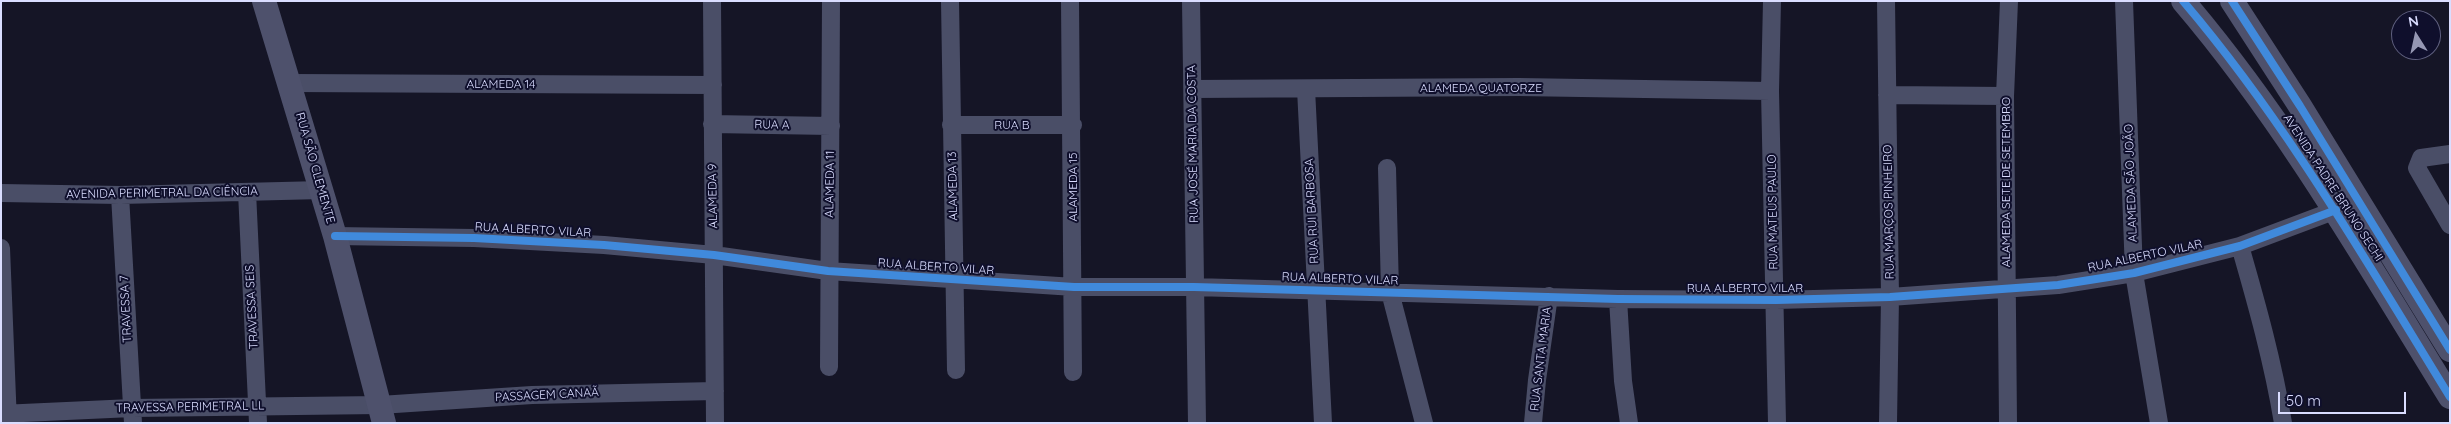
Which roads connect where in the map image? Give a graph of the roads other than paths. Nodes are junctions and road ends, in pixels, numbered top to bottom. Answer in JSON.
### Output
{"nodes":[{"id":1,"x":264,"y":1,"type":"edge"},
{"id":2,"x":712,"y":1,"type":"edge"},
{"id":3,"x":831,"y":1,"type":"edge"},
{"id":4,"x":950,"y":1,"type":"edge"},
{"id":5,"x":1070,"y":1,"type":"edge"},
{"id":6,"x":1191,"y":1,"type":"edge"},
{"id":7,"x":1772,"y":1,"type":"edge"},
{"id":8,"x":1886,"y":1,"type":"edge"},
{"id":9,"x":2008,"y":1,"type":"edge"},
{"id":10,"x":2124,"y":1,"type":"edge"},
{"id":11,"x":2183,"y":1,"type":"edge"},
{"id":12,"x":2232,"y":1,"type":"edge"},
{"id":13,"x":290,"y":83,"type":"junction"},
{"id":14,"x":713,"y":85,"type":"junction"},
{"id":15,"x":1193,"y":89,"type":"junction"},
{"id":16,"x":1306,"y":89,"type":"junction"},
{"id":17,"x":1770,"y":91,"type":"junction"},
{"id":18,"x":1888,"y":95,"type":"junction"},
{"id":19,"x":2005,"y":96,"type":"junction"},
{"id":20,"x":712,"y":124,"type":"junction"},
{"id":21,"x":951,"y":125,"type":"junction"},
{"id":22,"x":831,"y":126,"type":"junction"},
{"id":23,"x":1072,"y":126,"type":"junction"},
{"id":24,"x":2450,"y":154,"type":"edge"},
{"id":25,"x":1387,"y":168,"type":"dead end"},
{"id":26,"x":322,"y":190,"type":"junction"},
{"id":27,"x":247,"y":192,"type":"junction"},
{"id":28,"x":1,"y":193,"type":"edge"},
{"id":29,"x":120,"y":195,"type":"junction"},
{"id":30,"x":2336,"y":210,"type":"junction"},
{"id":31,"x":2447,"y":212,"type":"edge"},
{"id":32,"x":335,"y":236,"type":"junction"},
{"id":33,"x":2240,"y":246,"type":"junction"},
{"id":34,"x":1,"y":248,"type":"edge"},
{"id":35,"x":714,"y":255,"type":"junction"},
{"id":36,"x":828,"y":271,"type":"junction"},
{"id":37,"x":2134,"y":273,"type":"junction"},
{"id":38,"x":955,"y":280,"type":"junction"},
{"id":39,"x":1074,"y":286,"type":"junction"},
{"id":40,"x":1194,"y":287,"type":"junction"},
{"id":41,"x":1315,"y":289,"type":"junction"},
{"id":42,"x":2007,"y":289,"type":"junction"},
{"id":43,"x":1390,"y":292,"type":"junction"},
{"id":44,"x":1549,"y":296,"type":"junction"},
{"id":45,"x":1890,"y":297,"type":"junction"},
{"id":46,"x":1618,"y":299,"type":"junction"},
{"id":47,"x":1776,"y":300,"type":"junction"},
{"id":48,"x":2450,"y":350,"type":"edge"},
{"id":49,"x":829,"y":367,"type":"dead end"},
{"id":50,"x":956,"y":370,"type":"dead end"},
{"id":51,"x":1073,"y":372,"type":"dead end"},
{"id":52,"x":715,"y":391,"type":"junction"},
{"id":53,"x":2450,"y":397,"type":"edge"},
{"id":54,"x":257,"y":414,"type":"edge"},
{"id":55,"x":382,"y":414,"type":"edge"},
{"id":56,"x":132,"y":415,"type":"edge"},
{"id":57,"x":5,"y":417,"type":"edge"},
{"id":58,"x":715,"y":423,"type":"edge"},
{"id":59,"x":1197,"y":423,"type":"edge"},
{"id":60,"x":1322,"y":423,"type":"edge"},
{"id":61,"x":1424,"y":423,"type":"edge"},
{"id":62,"x":1533,"y":423,"type":"edge"},
{"id":63,"x":1629,"y":423,"type":"edge"},
{"id":64,"x":1777,"y":423,"type":"edge"},
{"id":65,"x":1888,"y":423,"type":"edge"},
{"id":66,"x":2008,"y":423,"type":"edge"},
{"id":67,"x":2159,"y":423,"type":"edge"},
{"id":68,"x":2283,"y":423,"type":"edge"}],
"edges":[{"from":1,"to":13,"type":"main road","name":"RUA SÃO CLEMENTE"},
{"from":2,"to":14,"type":"street","name":"ALAMEDA 9"},
{"from":3,"to":22,"type":"street","name":"ALAMEDA 11"},
{"from":4,"to":21,"type":"street","name":"ALAMEDA 13"},
{"from":5,"to":23,"type":"street","name":"ALAMEDA 15"},
{"from":6,"to":15,"type":"street","name":"RUA JOSÉ MARIA DA COSTA"},
{"from":7,"to":17,"type":"street","name":"RUA MATEUS PAULO"},
{"from":8,"to":18,"type":"street","name":"RUA MARÇOS PINHEIRO"},
{"from":9,"to":19,"type":"street","name":"ALAMEDA SETE DE SETEMBRO"},
{"from":10,"to":37,"type":"street","name":"ALAMEDA SÃO JOÃO"},
{"from":11,"to":30,"type":"main road","name":"AVENIDA PADRE BRUNO SECHI"},
{"from":12,"to":48,"type":"main road","name":"AVENIDA PADRE BRUNO SECHI"},
{"from":13,"to":14,"type":"street","name":"ALAMEDA 14"},
{"from":13,"to":26,"type":"main road","name":"RUA SÃO CLEMENTE"},
{"from":14,"to":20,"type":"street","name":"ALAMEDA 9"},
{"from":15,"to":16,"type":"street","name":"ALAMEDA QUATORZE"},
{"from":15,"to":40,"type":"street","name":"RUA JOSÉ MARIA DA COSTA"},
{"from":16,"to":17,"type":"street","name":"ALAMEDA QUATORZE"},
{"from":16,"to":41,"type":"street","name":"RUA RUI BARBOSA"},
{"from":17,"to":47,"type":"street","name":"RUA MATEUS PAULO"},
{"from":18,"to":19,"type":"street"},
{"from":18,"to":45,"type":"street","name":"RUA MARÇOS PINHEIRO"},
{"from":19,"to":42,"type":"street","name":"ALAMEDA SETE DE SETEMBRO"},
{"from":20,"to":22,"type":"street","name":"RUA A"},
{"from":20,"to":35,"type":"street","name":"ALAMEDA 9"},
{"from":21,"to":23,"type":"street","name":"RUA B"},
{"from":21,"to":38,"type":"street","name":"ALAMEDA 13"},
{"from":22,"to":36,"type":"street","name":"ALAMEDA 11"},
{"from":23,"to":39,"type":"street","name":"ALAMEDA 15"},
{"from":24,"to":31,"type":"street"},
{"from":25,"to":43,"type":"street"},
{"from":26,"to":27,"type":"street","name":"AVENIDA PERIMETRAL DA CIÊNCIA"},
{"from":26,"to":32,"type":"main road","name":"RUA SÃO CLEMENTE"},
{"from":27,"to":29,"type":"street","name":"AVENIDA PERIMETRAL DA CIÊNCIA"},
{"from":27,"to":54,"type":"street","name":"TRAVESSA SEIS"},
{"from":28,"to":29,"type":"street","name":"AVENIDA PERIMETRAL DA CIÊNCIA"},
{"from":29,"to":56,"type":"street","name":"TRAVESSA 7"},
{"from":30,"to":33,"type":"street","name":"RUA ALBERTO VILAR"},
{"from":30,"to":53,"type":"main road","name":"AVENIDA PADRE BRUNO SECHI"},
{"from":32,"to":35,"type":"street","name":"RUA ALBERTO VILAR"},
{"from":32,"to":55,"type":"main road","name":"RUA SÃO CLEMENTE"},
{"from":33,"to":37,"type":"street","name":"RUA ALBERTO VILAR"},
{"from":33,"to":68,"type":"street"},
{"from":34,"to":57,"type":"street"},
{"from":35,"to":36,"type":"street","name":"RUA ALBERTO VILAR"},
{"from":35,"to":52,"type":"street","name":"ALAMEDA 9"},
{"from":36,"to":38,"type":"street","name":"RUA ALBERTO VILAR"},
{"from":36,"to":49,"type":"street","name":"ALAMEDA 11"},
{"from":37,"to":42,"type":"street","name":"RUA ALBERTO VILAR"},
{"from":37,"to":67,"type":"street","name":"ALAMEDA SÃO JOÃO"},
{"from":38,"to":39,"type":"street","name":"RUA ALBERTO VILAR"},
{"from":38,"to":50,"type":"street","name":"ALAMEDA 13"},
{"from":39,"to":40,"type":"street","name":"RUA ALBERTO VILAR"},
{"from":39,"to":51,"type":"street","name":"ALAMEDA 15"},
{"from":40,"to":41,"type":"street","name":"RUA ALBERTO VILAR"},
{"from":40,"to":59,"type":"street","name":"RUA JOSÉ MARIA DA COSTA"},
{"from":41,"to":43,"type":"street","name":"RUA ALBERTO VILAR"},
{"from":41,"to":60,"type":"street","name":"RUA RUI BARBOSA"},
{"from":42,"to":45,"type":"street","name":"RUA ALBERTO VILAR"},
{"from":42,"to":66,"type":"street","name":"ALAMEDA SETE DE SETEMBRO"},
{"from":43,"to":44,"type":"street","name":"RUA ALBERTO VILAR"},
{"from":43,"to":61,"type":"street"},
{"from":44,"to":46,"type":"street","name":"RUA ALBERTO VILAR"},
{"from":44,"to":62,"type":"street","name":"RUA SANTA MARIA"},
{"from":45,"to":47,"type":"street","name":"RUA ALBERTO VILAR"},
{"from":45,"to":65,"type":"street","name":"RUA MARÇOS PINHEIRO"},
{"from":46,"to":47,"type":"street","name":"RUA ALBERTO VILAR"},
{"from":46,"to":63,"type":"street"},
{"from":47,"to":64,"type":"street","name":"RUA MATEUS PAULO"},
{"from":52,"to":55,"type":"street","name":"PASSAGEM CANAÃ"},
{"from":52,"to":58,"type":"street","name":"ALAMEDA 9"},
{"from":54,"to":55,"type":"street","name":"TRAVESSA PERIMETRAL LL"},
{"from":54,"to":56,"type":"street","name":"TRAVESSA PERIMETRAL LL"},
{"from":56,"to":57,"type":"street","name":"TRAVESSA PERIMETRAL LL"}]}
